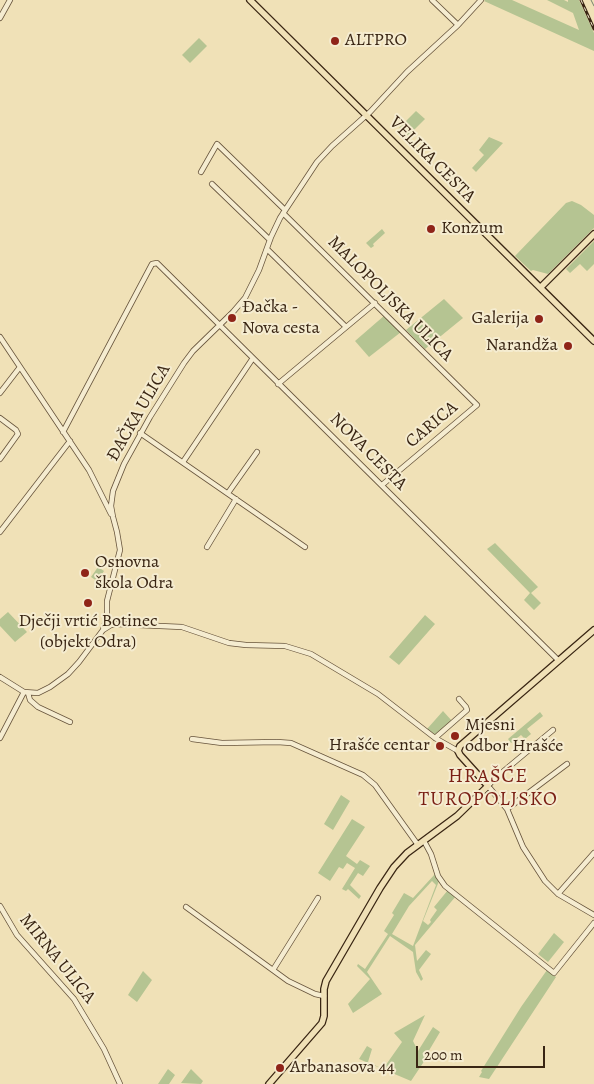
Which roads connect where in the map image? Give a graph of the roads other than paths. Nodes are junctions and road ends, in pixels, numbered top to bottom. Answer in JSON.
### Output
{"nodes":[{"id":1,"x":10,"y":0,"type":"edge"},
{"id":2,"x":250,"y":0,"type":"edge"},
{"id":3,"x":432,"y":0,"type":"edge"},
{"id":4,"x":481,"y":0,"type":"edge"},
{"id":5,"x":0,"y":18,"type":"edge"},
{"id":6,"x":458,"y":25,"type":"junction"},
{"id":7,"x":365,"y":115,"type":"junction"},
{"id":8,"x":201,"y":172,"type":"dead end"},
{"id":9,"x":212,"y":184,"type":"dead end"},
{"id":10,"x":284,"y":212,"type":"junction"},
{"id":11,"x":594,"y":234,"type":"edge"},
{"id":12,"x":270,"y":240,"type":"junction"},
{"id":13,"x":267,"y":249,"type":"junction"},
{"id":14,"x":541,"y":287,"type":"junction"},
{"id":15,"x":375,"y":303,"type":"junction"},
{"id":16,"x":220,"y":325,"type":"junction"},
{"id":17,"x":346,"y":327,"type":"junction"},
{"id":18,"x":0,"y":338,"type":"edge"},
{"id":19,"x":594,"y":341,"type":"edge"},
{"id":20,"x":253,"y":358,"type":"junction"},
{"id":21,"x":20,"y":367,"type":"junction"},
{"id":22,"x":278,"y":384,"type":"junction"},
{"id":23,"x":0,"y":393,"type":"edge"},
{"id":24,"x":477,"y":405,"type":"joint"},
{"id":25,"x":0,"y":418,"type":"edge"},
{"id":26,"x":64,"y":432,"type":"junction"},
{"id":27,"x":140,"y":433,"type":"junction"},
{"id":28,"x":70,"y":441,"type":"junction"},
{"id":29,"x":256,"y":452,"type":"dead end"},
{"id":30,"x":0,"y":459,"type":"edge"},
{"id":31,"x":183,"y":462,"type":"junction"},
{"id":32,"x":382,"y":485,"type":"junction"},
{"id":33,"x":228,"y":493,"type":"junction"},
{"id":34,"x":112,"y":494,"type":"junction"},
{"id":35,"x":103,"y":496,"type":"junction"},
{"id":36,"x":236,"y":499,"type":"junction"},
{"id":37,"x":113,"y":517,"type":"junction"},
{"id":38,"x":0,"y":532,"type":"edge"},
{"id":39,"x":207,"y":547,"type":"dead end"},
{"id":40,"x":305,"y":547,"type":"dead end"},
{"id":41,"x":107,"y":617,"type":"junction"},
{"id":42,"x":116,"y":624,"type":"junction"},
{"id":43,"x":103,"y":630,"type":"junction"},
{"id":44,"x":594,"y":630,"type":"edge"},
{"id":45,"x":558,"y":660,"type":"junction"},
{"id":46,"x":0,"y":677,"type":"edge"},
{"id":47,"x":26,"y":693,"type":"junction"},
{"id":48,"x":459,"y":699,"type":"dead end"},
{"id":49,"x":70,"y":722,"type":"dead end"},
{"id":50,"x":553,"y":730,"type":"dead end"},
{"id":51,"x":0,"y":738,"type":"edge"},
{"id":52,"x":192,"y":738,"type":"dead end"},
{"id":53,"x":434,"y":738,"type":"junction"},
{"id":54,"x":458,"y":751,"type":"junction"},
{"id":55,"x":567,"y":764,"type":"dead end"},
{"id":56,"x":488,"y":786,"type":"junction"},
{"id":57,"x":507,"y":809,"type":"junction"},
{"id":58,"x":424,"y":841,"type":"junction"},
{"id":59,"x":418,"y":845,"type":"junction"},
{"id":60,"x":594,"y":853,"type":"edge"},
{"id":61,"x":558,"y":894,"type":"junction"},
{"id":62,"x":318,"y":898,"type":"dead end"},
{"id":63,"x":0,"y":906,"type":"edge"},
{"id":64,"x":186,"y":907,"type":"dead end"},
{"id":65,"x":594,"y":915,"type":"edge"},
{"id":66,"x":594,"y":923,"type":"edge"},
{"id":67,"x":273,"y":970,"type":"junction"},
{"id":68,"x":324,"y":996,"type":"junction"},
{"id":69,"x":120,"y":1084,"type":"edge"},
{"id":70,"x":269,"y":1084,"type":"edge"}],
"edges":[{"from":1,"to":5,"type":"street"},
{"from":2,"to":7,"type":"main road","name":"VELIKA CESTA"},
{"from":3,"to":6,"type":"street"},
{"from":4,"to":6,"type":"street","name":"ĐAČKA ULICA"},
{"from":6,"to":7,"type":"street","name":"ĐAČKA ULICA"},
{"from":7,"to":10,"type":"street","name":"ĐAČKA ULICA"},
{"from":7,"to":14,"type":"main road","name":"VELIKA CESTA"},
{"from":8,"to":10,"type":"street"},
{"from":9,"to":12,"type":"street"},
{"from":10,"to":12,"type":"street","name":"ĐAČKA ULICA"},
{"from":10,"to":15,"type":"street","name":"MALOPOLJSKA ULICA"},
{"from":11,"to":14,"type":"main road"},
{"from":12,"to":13,"type":"street","name":"ĐAČKA ULICA"},
{"from":13,"to":16,"type":"street","name":"ĐAČKA ULICA"},
{"from":13,"to":17,"type":"street"},
{"from":14,"to":19,"type":"main road","name":"VELIKA CESTA"},
{"from":15,"to":17,"type":"street"},
{"from":15,"to":24,"type":"street","name":"MALOPOLJSKA ULICA"},
{"from":16,"to":20,"type":"street","name":"NOVA CESTA"},
{"from":16,"to":26,"type":"street","name":"NOVA CESTA"},
{"from":16,"to":27,"type":"street","name":"ĐAČKA ULICA"},
{"from":17,"to":22,"type":"street"},
{"from":18,"to":21,"type":"street"},
{"from":20,"to":22,"type":"street","name":"NOVA CESTA"},
{"from":20,"to":31,"type":"street"},
{"from":21,"to":23,"type":"street"},
{"from":21,"to":26,"type":"street"},
{"from":22,"to":32,"type":"street","name":"NOVA CESTA"},
{"from":24,"to":32,"type":"street","name":"CARICA"},
{"from":25,"to":30,"type":"street"},
{"from":26,"to":28,"type":"street"},
{"from":27,"to":31,"type":"street"},
{"from":27,"to":34,"type":"street","name":"ĐAČKA ULICA"},
{"from":28,"to":35,"type":"street"},
{"from":28,"to":38,"type":"street"},
{"from":29,"to":33,"type":"street"},
{"from":31,"to":33,"type":"street"},
{"from":32,"to":45,"type":"street","name":"NOVA CESTA"},
{"from":33,"to":36,"type":"street"},
{"from":34,"to":35,"type":"street"},
{"from":34,"to":37,"type":"street","name":"ĐAČKA ULICA"},
{"from":35,"to":37,"type":"street"},
{"from":36,"to":39,"type":"street"},
{"from":36,"to":40,"type":"street"},
{"from":37,"to":41,"type":"street","name":"ĐAČKA ULICA"},
{"from":41,"to":42,"type":"street"},
{"from":41,"to":43,"type":"street","name":"ĐAČKA ULICA"},
{"from":42,"to":43,"type":"street"},
{"from":42,"to":53,"type":"street"},
{"from":43,"to":47,"type":"street"},
{"from":44,"to":45,"type":"main road"},
{"from":45,"to":54,"type":"main road"},
{"from":46,"to":47,"type":"street"},
{"from":47,"to":49,"type":"street"},
{"from":47,"to":51,"type":"street"},
{"from":48,"to":53,"type":"street"},
{"from":50,"to":56,"type":"street"},
{"from":52,"to":59,"type":"street"},
{"from":53,"to":54,"type":"street"},
{"from":54,"to":56,"type":"main road"},
{"from":55,"to":57,"type":"street"},
{"from":56,"to":57,"type":"street"},
{"from":56,"to":58,"type":"main road"},
{"from":57,"to":61,"type":"street"},
{"from":58,"to":59,"type":"main road"},
{"from":58,"to":66,"type":"street"},
{"from":59,"to":68,"type":"main road"},
{"from":60,"to":61,"type":"street"},
{"from":61,"to":65,"type":"street"},
{"from":62,"to":67,"type":"street"},
{"from":63,"to":69,"type":"street","name":"MIRNA ULICA"},
{"from":64,"to":67,"type":"street"},
{"from":67,"to":68,"type":"street"},
{"from":68,"to":70,"type":"main road"}]}
